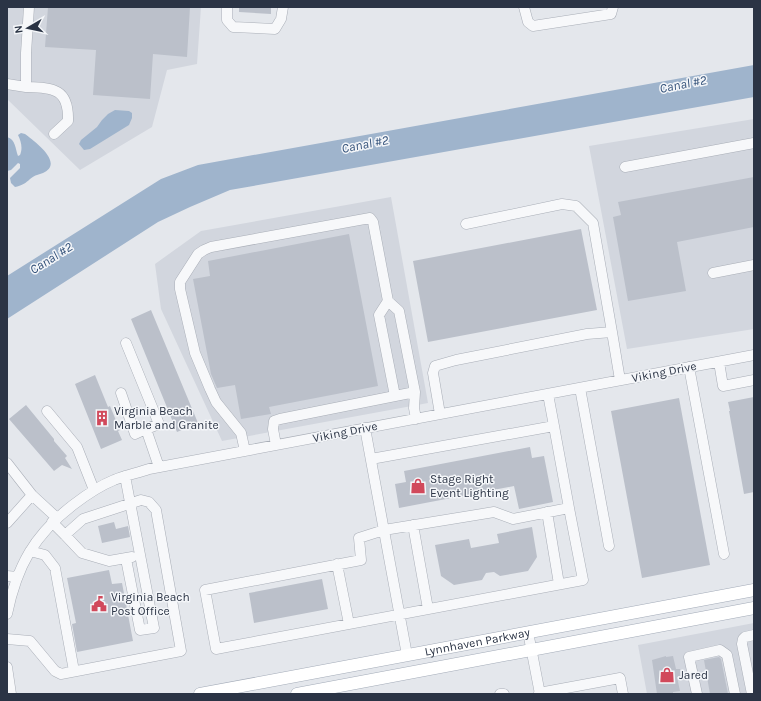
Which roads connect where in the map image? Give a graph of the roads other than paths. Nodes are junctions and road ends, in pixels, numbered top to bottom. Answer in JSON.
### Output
{"nodes":[{"id":1,"x":29,"y":7,"type":"edge"},
{"id":2,"x":228,"y":7,"type":"edge"},
{"id":3,"x":282,"y":7,"type":"edge"},
{"id":4,"x":524,"y":7,"type":"edge"},
{"id":5,"x":613,"y":7,"type":"edge"},
{"id":6,"x":7,"y":84,"type":"edge"},
{"id":7,"x":26,"y":86,"type":"junction"},
{"id":8,"x":54,"y":134,"type":"dead end"},
{"id":9,"x":754,"y":143,"type":"edge"},
{"id":10,"x":625,"y":167,"type":"dead end"},
{"id":11,"x":466,"y":224,"type":"dead end"},
{"id":12,"x":754,"y":265,"type":"edge"},
{"id":13,"x":713,"y":272,"type":"dead end"},
{"id":14,"x":388,"y":301,"type":"junction"},
{"id":15,"x":612,"y":332,"type":"junction"},
{"id":16,"x":126,"y":342,"type":"dead end"},
{"id":17,"x":754,"y":355,"type":"edge"},
{"id":18,"x":718,"y":362,"type":"junction"},
{"id":19,"x":689,"y":367,"type":"junction"},
{"id":20,"x":620,"y":380,"type":"junction"},
{"id":21,"x":754,"y":380,"type":"edge"},
{"id":22,"x":580,"y":388,"type":"junction"},
{"id":23,"x":415,"y":392,"type":"junction"},
{"id":24,"x":121,"y":393,"type":"dead end"},
{"id":25,"x":548,"y":394,"type":"junction"},
{"id":26,"x":395,"y":396,"type":"junction"},
{"id":27,"x":47,"y":411,"type":"dead end"},
{"id":28,"x":440,"y":414,"type":"junction"},
{"id":29,"x":416,"y":419,"type":"junction"},
{"id":30,"x":554,"y":426,"type":"junction"},
{"id":31,"x":365,"y":428,"type":"junction"},
{"id":32,"x":146,"y":429,"type":"junction"},
{"id":33,"x":276,"y":445,"type":"junction"},
{"id":34,"x":245,"y":451,"type":"junction"},
{"id":35,"x":371,"y":459,"type":"junction"},
{"id":36,"x":7,"y":463,"type":"edge"},
{"id":37,"x":158,"y":467,"type":"junction"},
{"id":38,"x":126,"y":476,"type":"junction"},
{"id":39,"x":94,"y":490,"type":"junction"},
{"id":40,"x":32,"y":495,"type":"junction"},
{"id":41,"x":131,"y":503,"type":"junction"},
{"id":42,"x":569,"y":508,"type":"junction"},
{"id":43,"x":547,"y":512,"type":"junction"},
{"id":44,"x":54,"y":520,"type":"junction"},
{"id":45,"x":7,"y":522,"type":"edge"},
{"id":46,"x":413,"y":525,"type":"junction"},
{"id":47,"x":384,"y":530,"type":"junction"},
{"id":48,"x":65,"y":535,"type":"junction"},
{"id":49,"x":609,"y":546,"type":"dead end"},
{"id":50,"x":30,"y":550,"type":"junction"},
{"id":51,"x":724,"y":554,"type":"dead end"},
{"id":52,"x":139,"y":555,"type":"junction"},
{"id":53,"x":126,"y":559,"type":"junction"},
{"id":54,"x":337,"y":564,"type":"junction"},
{"id":55,"x":12,"y":576,"type":"edge"},
{"id":56,"x":559,"y":584,"type":"junction"},
{"id":57,"x":754,"y":590,"type":"edge"},
{"id":58,"x":754,"y":608,"type":"edge"},
{"id":59,"x":428,"y":609,"type":"junction"},
{"id":60,"x":7,"y":614,"type":"edge"},
{"id":61,"x":400,"y":614,"type":"junction"},
{"id":62,"x":349,"y":624,"type":"junction"},
{"id":63,"x":528,"y":632,"type":"junction"},
{"id":64,"x":754,"y":635,"type":"edge"},
{"id":65,"x":7,"y":639,"type":"edge"},
{"id":66,"x":531,"y":650,"type":"junction"},
{"id":67,"x":407,"y":655,"type":"junction"},
{"id":68,"x":7,"y":667,"type":"edge"},
{"id":69,"x":74,"y":671,"type":"junction"},
{"id":70,"x":539,"y":693,"type":"edge"},
{"id":71,"x":11,"y":694,"type":"edge"},
{"id":72,"x":200,"y":694,"type":"edge"},
{"id":73,"x":297,"y":694,"type":"edge"},
{"id":74,"x":623,"y":694,"type":"edge"},
{"id":75,"x":696,"y":694,"type":"edge"},
{"id":76,"x":735,"y":694,"type":"edge"},
{"id":77,"x":752,"y":694,"type":"edge"}],
"edges":[{"from":1,"to":7,"type":"street"},
{"from":2,"to":3,"type":"street"},
{"from":4,"to":5,"type":"street"},
{"from":6,"to":7,"type":"street"},
{"from":7,"to":8,"type":"street"},
{"from":9,"to":10,"type":"street"},
{"from":11,"to":15,"type":"street"},
{"from":12,"to":13,"type":"street"},
{"from":14,"to":23,"type":"street"},
{"from":14,"to":26,"type":"street"},
{"from":14,"to":34,"type":"street"},
{"from":15,"to":20,"type":"street"},
{"from":15,"to":28,"type":"street"},
{"from":16,"to":32,"type":"street"},
{"from":17,"to":18,"type":"street","name":"Viking Drive"},
{"from":18,"to":19,"type":"street","name":"Viking Drive"},
{"from":18,"to":21,"type":"street"},
{"from":19,"to":20,"type":"street","name":"Viking Drive"},
{"from":19,"to":51,"type":"street"},
{"from":20,"to":22,"type":"street","name":"Viking Drive"},
{"from":22,"to":25,"type":"street","name":"Viking Drive"},
{"from":22,"to":49,"type":"street"},
{"from":23,"to":26,"type":"street"},
{"from":23,"to":29,"type":"street"},
{"from":24,"to":32,"type":"street"},
{"from":25,"to":28,"type":"street","name":"Viking Drive"},
{"from":25,"to":30,"type":"street"},
{"from":26,"to":33,"type":"street"},
{"from":27,"to":39,"type":"street"},
{"from":28,"to":29,"type":"street","name":"Viking Drive"},
{"from":29,"to":31,"type":"street","name":"Viking Drive"},
{"from":30,"to":35,"type":"street"},
{"from":30,"to":42,"type":"street"},
{"from":31,"to":33,"type":"street","name":"Viking Drive"},
{"from":31,"to":35,"type":"street"},
{"from":32,"to":37,"type":"street"},
{"from":33,"to":34,"type":"street","name":"Viking Drive"},
{"from":34,"to":37,"type":"street","name":"Viking Drive"},
{"from":35,"to":47,"type":"street"},
{"from":36,"to":40,"type":"street"},
{"from":37,"to":38,"type":"street","name":"Viking Drive"},
{"from":38,"to":39,"type":"street","name":"Viking Drive"},
{"from":38,"to":41,"type":"street"},
{"from":39,"to":44,"type":"street","name":"Viking Drive"},
{"from":40,"to":44,"type":"street"},
{"from":40,"to":45,"type":"street"},
{"from":41,"to":48,"type":"street"},
{"from":41,"to":52,"type":"street"},
{"from":41,"to":69,"type":"street"},
{"from":42,"to":43,"type":"street"},
{"from":42,"to":56,"type":"street"},
{"from":43,"to":46,"type":"street"},
{"from":43,"to":56,"type":"street"},
{"from":44,"to":48,"type":"street"},
{"from":44,"to":50,"type":"street","name":"Viking Drive"},
{"from":46,"to":47,"type":"street"},
{"from":46,"to":59,"type":"street"},
{"from":47,"to":54,"type":"street"},
{"from":47,"to":61,"type":"street"},
{"from":48,"to":53,"type":"street"},
{"from":50,"to":55,"type":"street","name":"Viking Drive"},
{"from":50,"to":69,"type":"street"},
{"from":52,"to":53,"type":"street"},
{"from":52,"to":53,"type":"street"},
{"from":54,"to":62,"type":"street"},
{"from":54,"to":62,"type":"street"},
{"from":55,"to":60,"type":"street","name":"Viking Drive"},
{"from":56,"to":59,"type":"street"},
{"from":57,"to":63,"type":"main road","name":"Lynnhaven Parkway"},
{"from":58,"to":66,"type":"main road","name":"Lynnhaven Parkway"},
{"from":59,"to":61,"type":"street"},
{"from":61,"to":62,"type":"street"},
{"from":61,"to":67,"type":"street"},
{"from":63,"to":66,"type":"street"},
{"from":63,"to":67,"type":"main road","name":"Lynnhaven Parkway"},
{"from":64,"to":77,"type":"street"},
{"from":65,"to":69,"type":"street"},
{"from":66,"to":70,"type":"street"},
{"from":66,"to":73,"type":"main road","name":"Lynnhaven Parkway"},
{"from":67,"to":72,"type":"main road","name":"Lynnhaven Parkway"},
{"from":68,"to":71,"type":"street"},
{"from":70,"to":74,"type":"street"},
{"from":75,"to":76,"type":"street"}]}
